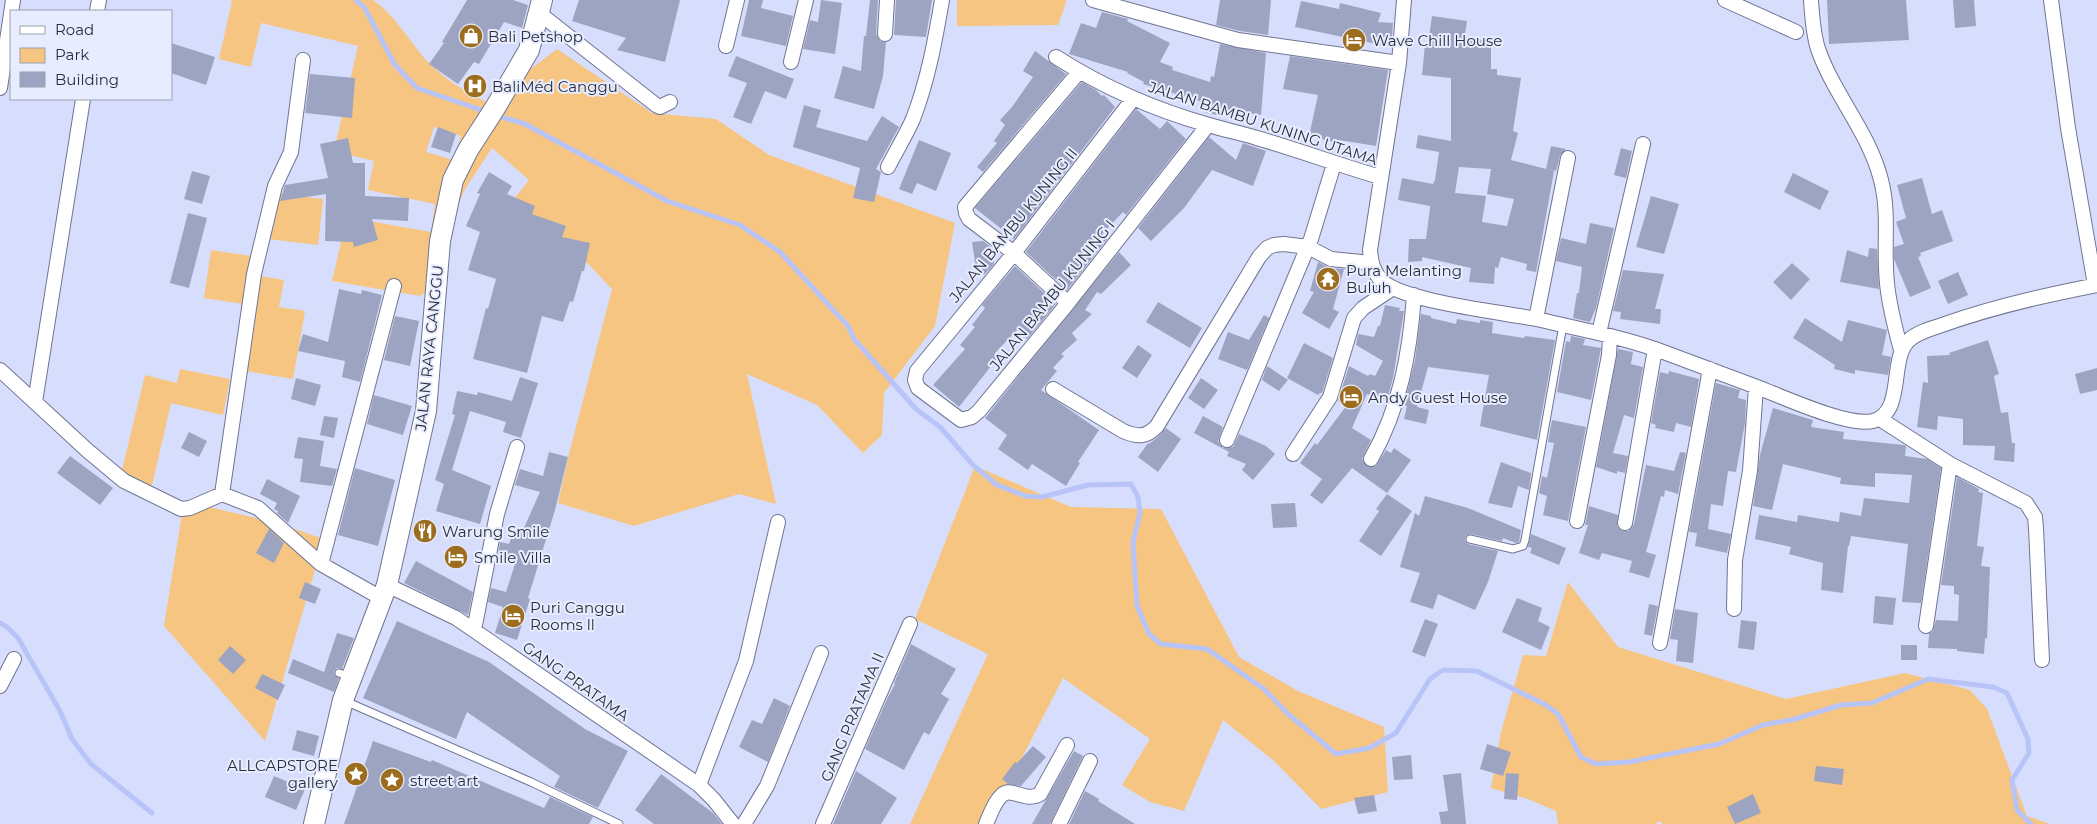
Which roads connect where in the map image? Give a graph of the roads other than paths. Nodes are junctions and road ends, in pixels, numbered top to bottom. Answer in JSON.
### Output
{"nodes":[{"id":1,"x":737,"y":0,"type":"edge"},
{"id":2,"x":806,"y":0,"type":"edge"},
{"id":3,"x":887,"y":0,"type":"edge"},
{"id":4,"x":942,"y":0,"type":"edge"},
{"id":5,"x":1093,"y":0,"type":"edge"},
{"id":6,"x":1404,"y":0,"type":"edge"},
{"id":7,"x":1725,"y":0,"type":"edge"},
{"id":8,"x":1811,"y":0,"type":"edge"},
{"id":9,"x":2051,"y":0,"type":"edge"},
{"id":10,"x":541,"y":6,"type":"edge"},
{"id":11,"x":10,"y":20,"type":"edge"},
{"id":12,"x":1796,"y":32,"type":"dead end"},
{"id":13,"x":885,"y":34,"type":"dead end"},
{"id":14,"x":726,"y":46,"type":"dead end"},
{"id":15,"x":1056,"y":58,"type":"dead end"},
{"id":16,"x":303,"y":60,"type":"dead end"},
{"id":17,"x":792,"y":62,"type":"dead end"},
{"id":18,"x":1399,"y":63,"type":"junction"},
{"id":19,"x":1079,"y":72,"type":"junction"},
{"id":20,"x":0,"y":88,"type":"edge"},
{"id":21,"x":1133,"y":99,"type":"junction"},
{"id":22,"x":83,"y":100,"type":"edge"},
{"id":23,"x":670,"y":102,"type":"dead end"},
{"id":24,"x":1208,"y":125,"type":"junction"},
{"id":25,"x":1643,"y":144,"type":"dead end"},
{"id":26,"x":1568,"y":158,"type":"dead end"},
{"id":27,"x":1334,"y":164,"type":"junction"},
{"id":28,"x":888,"y":166,"type":"dead end"},
{"id":29,"x":1380,"y":177,"type":"junction"},
{"id":30,"x":1308,"y":247,"type":"junction"},
{"id":31,"x":1014,"y":253,"type":"junction"},
{"id":32,"x":1371,"y":263,"type":"junction"},
{"id":33,"x":2096,"y":285,"type":"edge"},
{"id":34,"x":394,"y":286,"type":"dead end"},
{"id":35,"x":1393,"y":288,"type":"junction"},
{"id":36,"x":1414,"y":295,"type":"junction"},
{"id":37,"x":1068,"y":303,"type":"junction"},
{"id":38,"x":1536,"y":319,"type":"junction"},
{"id":39,"x":1563,"y":325,"type":"junction"},
{"id":40,"x":1604,"y":335,"type":"junction"},
{"id":41,"x":1655,"y":349,"type":"junction"},
{"id":42,"x":1901,"y":350,"type":"junction"},
{"id":43,"x":1710,"y":369,"type":"junction"},
{"id":44,"x":0,"y":370,"type":"edge"},
{"id":45,"x":917,"y":370,"type":"joint"},
{"id":46,"x":1756,"y":386,"type":"junction"},
{"id":47,"x":1053,"y":389,"type":"dead end"},
{"id":48,"x":35,"y":402,"type":"junction"},
{"id":49,"x":1880,"y":419,"type":"junction"},
{"id":50,"x":1227,"y":440,"type":"dead end"},
{"id":51,"x":517,"y":447,"type":"dead end"},
{"id":52,"x":1293,"y":454,"type":"dead end"},
{"id":53,"x":1371,"y":459,"type":"dead end"},
{"id":54,"x":1950,"y":464,"type":"junction"},
{"id":55,"x":222,"y":494,"type":"junction"},
{"id":56,"x":1577,"y":521,"type":"dead end"},
{"id":57,"x":778,"y":522,"type":"dead end"},
{"id":58,"x":1625,"y":523,"type":"dead end"},
{"id":59,"x":1470,"y":539,"type":"dead end"},
{"id":60,"x":321,"y":564,"type":"junction"},
{"id":61,"x":384,"y":591,"type":"junction"},
{"id":62,"x":1734,"y":609,"type":"dead end"},
{"id":63,"x":910,"y":624,"type":"dead end"},
{"id":64,"x":1926,"y":626,"type":"dead end"},
{"id":65,"x":474,"y":630,"type":"junction"},
{"id":66,"x":1660,"y":642,"type":"dead end"},
{"id":67,"x":821,"y":653,"type":"dead end"},
{"id":68,"x":14,"y":659,"type":"dead end"},
{"id":69,"x":2042,"y":660,"type":"dead end"},
{"id":70,"x":0,"y":686,"type":"edge"},
{"id":71,"x":343,"y":700,"type":"junction"},
{"id":72,"x":1067,"y":745,"type":"dead end"},
{"id":73,"x":1090,"y":761,"type":"dead end"},
{"id":74,"x":698,"y":786,"type":"junction"},
{"id":75,"x":314,"y":824,"type":"edge"},
{"id":76,"x":619,"y":824,"type":"edge"},
{"id":77,"x":733,"y":824,"type":"edge"},
{"id":78,"x":744,"y":824,"type":"edge"},
{"id":79,"x":823,"y":824,"type":"edge"},
{"id":80,"x":986,"y":824,"type":"edge"},
{"id":81,"x":1059,"y":824,"type":"edge"}],
"edges":[{"from":1,"to":14,"type":"street"},
{"from":2,"to":17,"type":"street"},
{"from":3,"to":13,"type":"street"},
{"from":4,"to":28,"type":"street"},
{"from":5,"to":18,"type":"street"},
{"from":6,"to":18,"type":"street"},
{"from":7,"to":12,"type":"street"},
{"from":8,"to":42,"type":"street"},
{"from":9,"to":33,"type":"street"},
{"from":10,"to":23,"type":"street"},
{"from":10,"to":61,"type":"main road","name":"JALAN RAYA CANGGU"},
{"from":11,"to":20,"type":"street"},
{"from":15,"to":19,"type":"street","name":"JALAN BAMBU KUNING UTAMA"},
{"from":16,"to":55,"type":"street"},
{"from":18,"to":29,"type":"street"},
{"from":19,"to":21,"type":"street","name":"JALAN BAMBU KUNING UTAMA"},
{"from":19,"to":31,"type":"street"},
{"from":21,"to":24,"type":"street","name":"JALAN BAMBU KUNING UTAMA"},
{"from":21,"to":31,"type":"street","name":"JALAN BAMBU KUNING II"},
{"from":22,"to":48,"type":"street"},
{"from":24,"to":27,"type":"street","name":"JALAN BAMBU KUNING UTAMA"},
{"from":24,"to":37,"type":"street","name":"JALAN BAMBU KUNING I"},
{"from":25,"to":40,"type":"street"},
{"from":26,"to":38,"type":"street"},
{"from":27,"to":29,"type":"street","name":"JALAN BAMBU KUNING UTAMA"},
{"from":27,"to":30,"type":"street"},
{"from":29,"to":32,"type":"street"},
{"from":30,"to":32,"type":"street"},
{"from":30,"to":47,"type":"street"},
{"from":30,"to":50,"type":"street"},
{"from":31,"to":37,"type":"street"},
{"from":31,"to":45,"type":"street","name":"JALAN BAMBU KUNING II"},
{"from":32,"to":35,"type":"street"},
{"from":33,"to":42,"type":"street"},
{"from":34,"to":60,"type":"street"},
{"from":35,"to":36,"type":"street"},
{"from":35,"to":52,"type":"street"},
{"from":36,"to":38,"type":"street"},
{"from":36,"to":53,"type":"street"},
{"from":37,"to":45,"type":"street","name":"JALAN BAMBU KUNING I"},
{"from":38,"to":39,"type":"street"},
{"from":39,"to":40,"type":"street"},
{"from":39,"to":59,"type":"lane"},
{"from":40,"to":41,"type":"street"},
{"from":40,"to":56,"type":"street"},
{"from":41,"to":43,"type":"street"},
{"from":41,"to":58,"type":"street"},
{"from":42,"to":49,"type":"street"},
{"from":43,"to":46,"type":"street"},
{"from":43,"to":66,"type":"street"},
{"from":44,"to":48,"type":"street"},
{"from":46,"to":49,"type":"street"},
{"from":46,"to":62,"type":"street"},
{"from":48,"to":55,"type":"street"},
{"from":49,"to":54,"type":"street"},
{"from":51,"to":65,"type":"street"},
{"from":54,"to":64,"type":"street"},
{"from":54,"to":69,"type":"street"},
{"from":55,"to":60,"type":"street","name":"GANG PRATAMA"},
{"from":57,"to":74,"type":"street"},
{"from":60,"to":61,"type":"street","name":"GANG PRATAMA"},
{"from":61,"to":65,"type":"street","name":"GANG PRATAMA"},
{"from":61,"to":71,"type":"main road","name":"JALAN RAYA CANGGU"},
{"from":63,"to":79,"type":"street","name":"GANG PRATAMA II"},
{"from":65,"to":74,"type":"street","name":"GANG PRATAMA"},
{"from":67,"to":78,"type":"street"},
{"from":68,"to":70,"type":"street"},
{"from":71,"to":75,"type":"main road","name":"JALAN RAYA CANGGU"},
{"from":71,"to":76,"type":"lane"},
{"from":72,"to":80,"type":"street"},
{"from":73,"to":81,"type":"street"},
{"from":74,"to":77,"type":"street","name":"GANG PRATAMA"}]}
